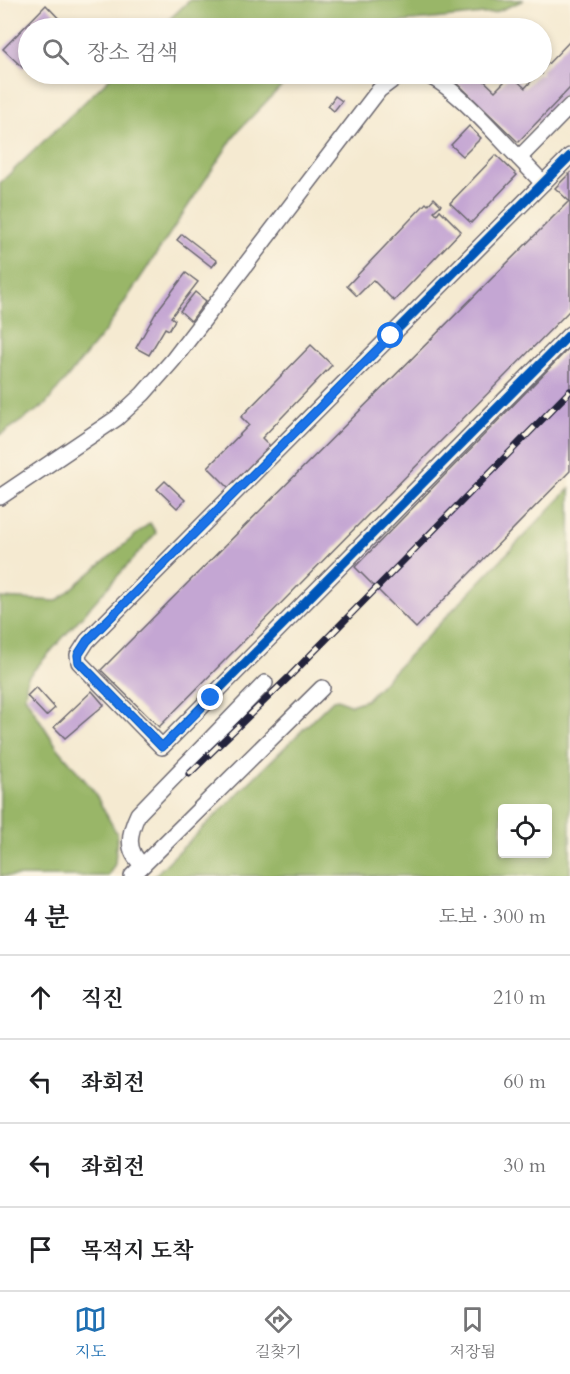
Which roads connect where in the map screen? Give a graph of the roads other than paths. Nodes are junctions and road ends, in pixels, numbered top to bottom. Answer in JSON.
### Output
{"nodes":[{"id":1,"x":388,"y":84,"type":"edge"},
{"id":2,"x":443,"y":84,"type":"edge"},
{"id":3,"x":570,"y":106,"type":"edge"},
{"id":4,"x":570,"y":156,"type":"edge"},
{"id":5,"x":519,"y":158,"type":"junction"},
{"id":6,"x":543,"y":183,"type":"junction"},
{"id":7,"x":570,"y":334,"type":"edge"},
{"id":8,"x":0,"y":497,"type":"edge"},
{"id":9,"x":265,"y":684,"type":"dead end"},
{"id":10,"x":322,"y":688,"type":"dead end"},
{"id":11,"x":138,"y":871,"type":"edge"}],
"edges":[{"from":1,"to":8,"type":"street"},
{"from":2,"to":5,"type":"street"},
{"from":3,"to":5,"type":"street"},
{"from":4,"to":6,"type":"street"},
{"from":5,"to":6,"type":"street"},
{"from":6,"to":7,"type":"street"},
{"from":9,"to":11,"type":"street"},
{"from":10,"to":11,"type":"street"}]}
